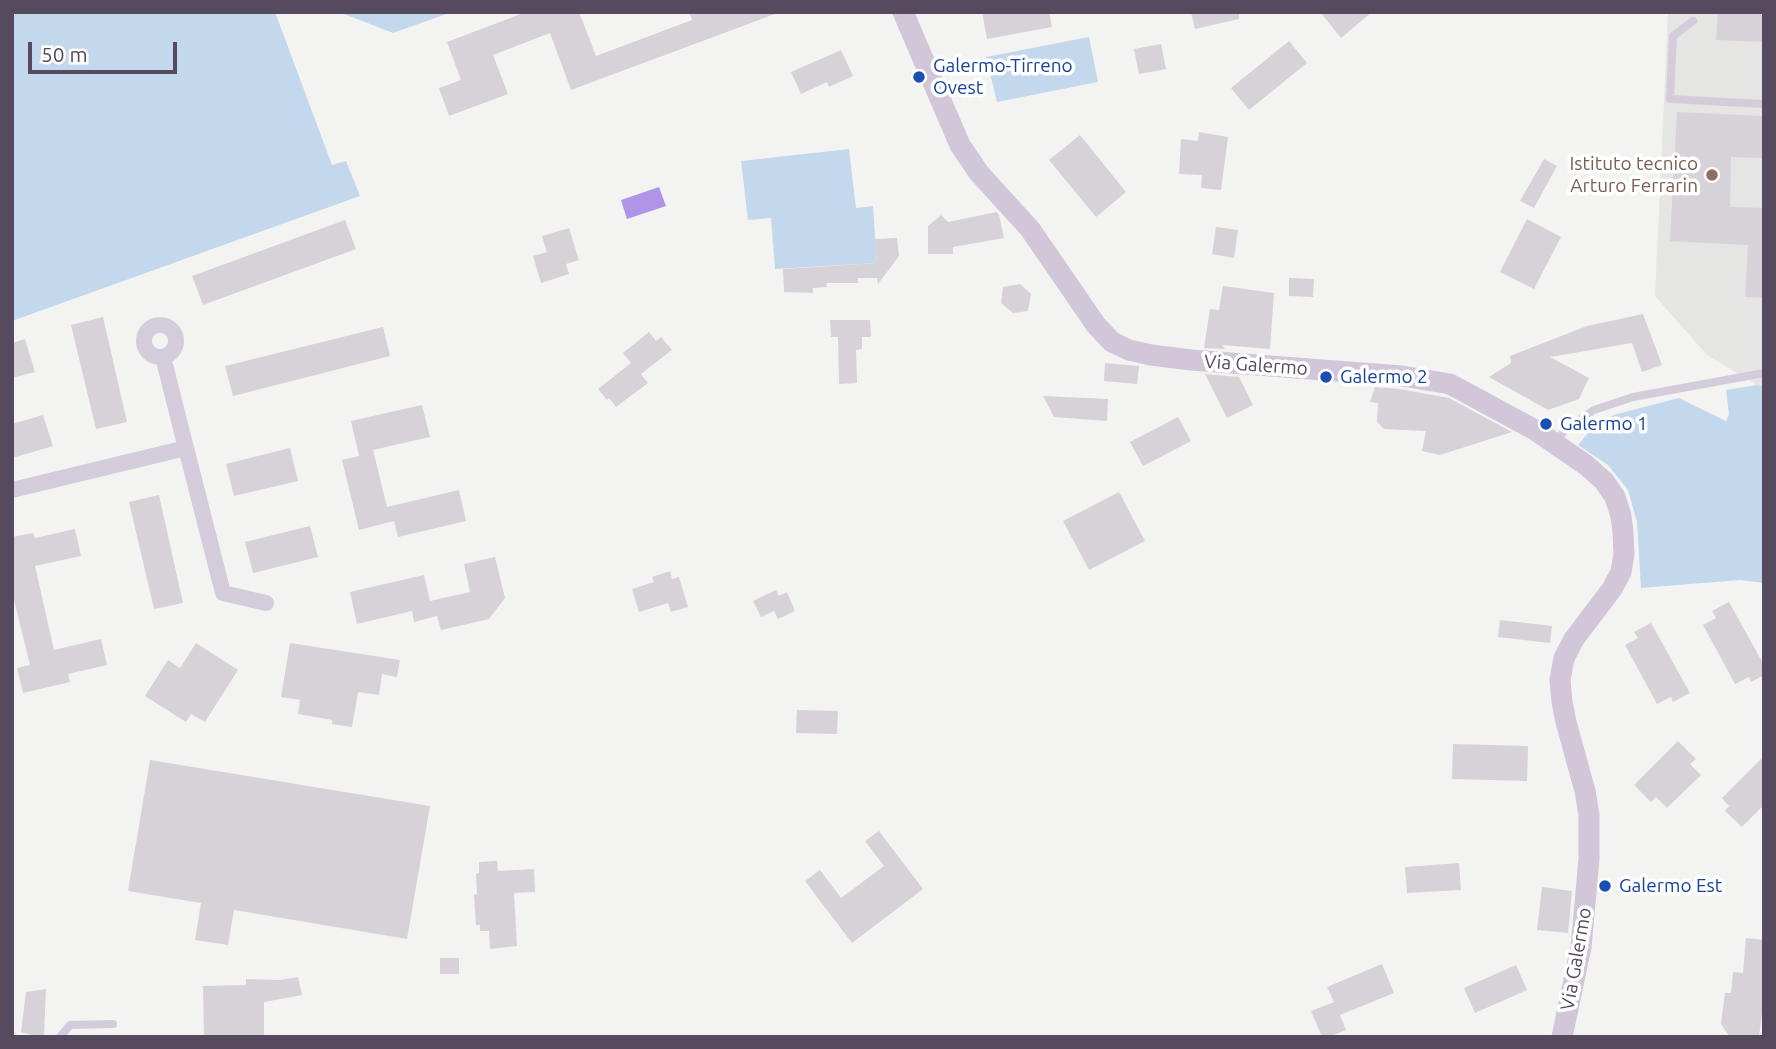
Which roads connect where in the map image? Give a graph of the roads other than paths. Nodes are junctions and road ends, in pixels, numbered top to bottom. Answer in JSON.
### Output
{"nodes":[{"id":1,"x":902,"y":12,"type":"edge"},
{"id":2,"x":1693,"y":21,"type":"dead end"},
{"id":3,"x":1764,"y":104,"type":"edge"},
{"id":4,"x":163,"y":357,"type":"dead end"},
{"id":5,"x":1764,"y":373,"type":"edge"},
{"id":6,"x":1554,"y":443,"type":"junction"},
{"id":7,"x":186,"y":448,"type":"junction"},
{"id":8,"x":12,"y":490,"type":"edge"},
{"id":9,"x":266,"y":603,"type":"dead end"},
{"id":10,"x":113,"y":1024,"type":"dead end"},
{"id":11,"x":60,"y":1037,"type":"edge"},
{"id":12,"x":1562,"y":1037,"type":"edge"}],
"edges":[{"from":1,"to":6,"type":"main road","name":"Via Galermo"},
{"from":2,"to":3,"type":"lane"},
{"from":4,"to":7,"type":"street"},
{"from":5,"to":6,"type":"lane"},
{"from":6,"to":12,"type":"main road","name":"Via Galermo"},
{"from":7,"to":8,"type":"street"},
{"from":7,"to":9,"type":"street"},
{"from":10,"to":11,"type":"lane"}]}
